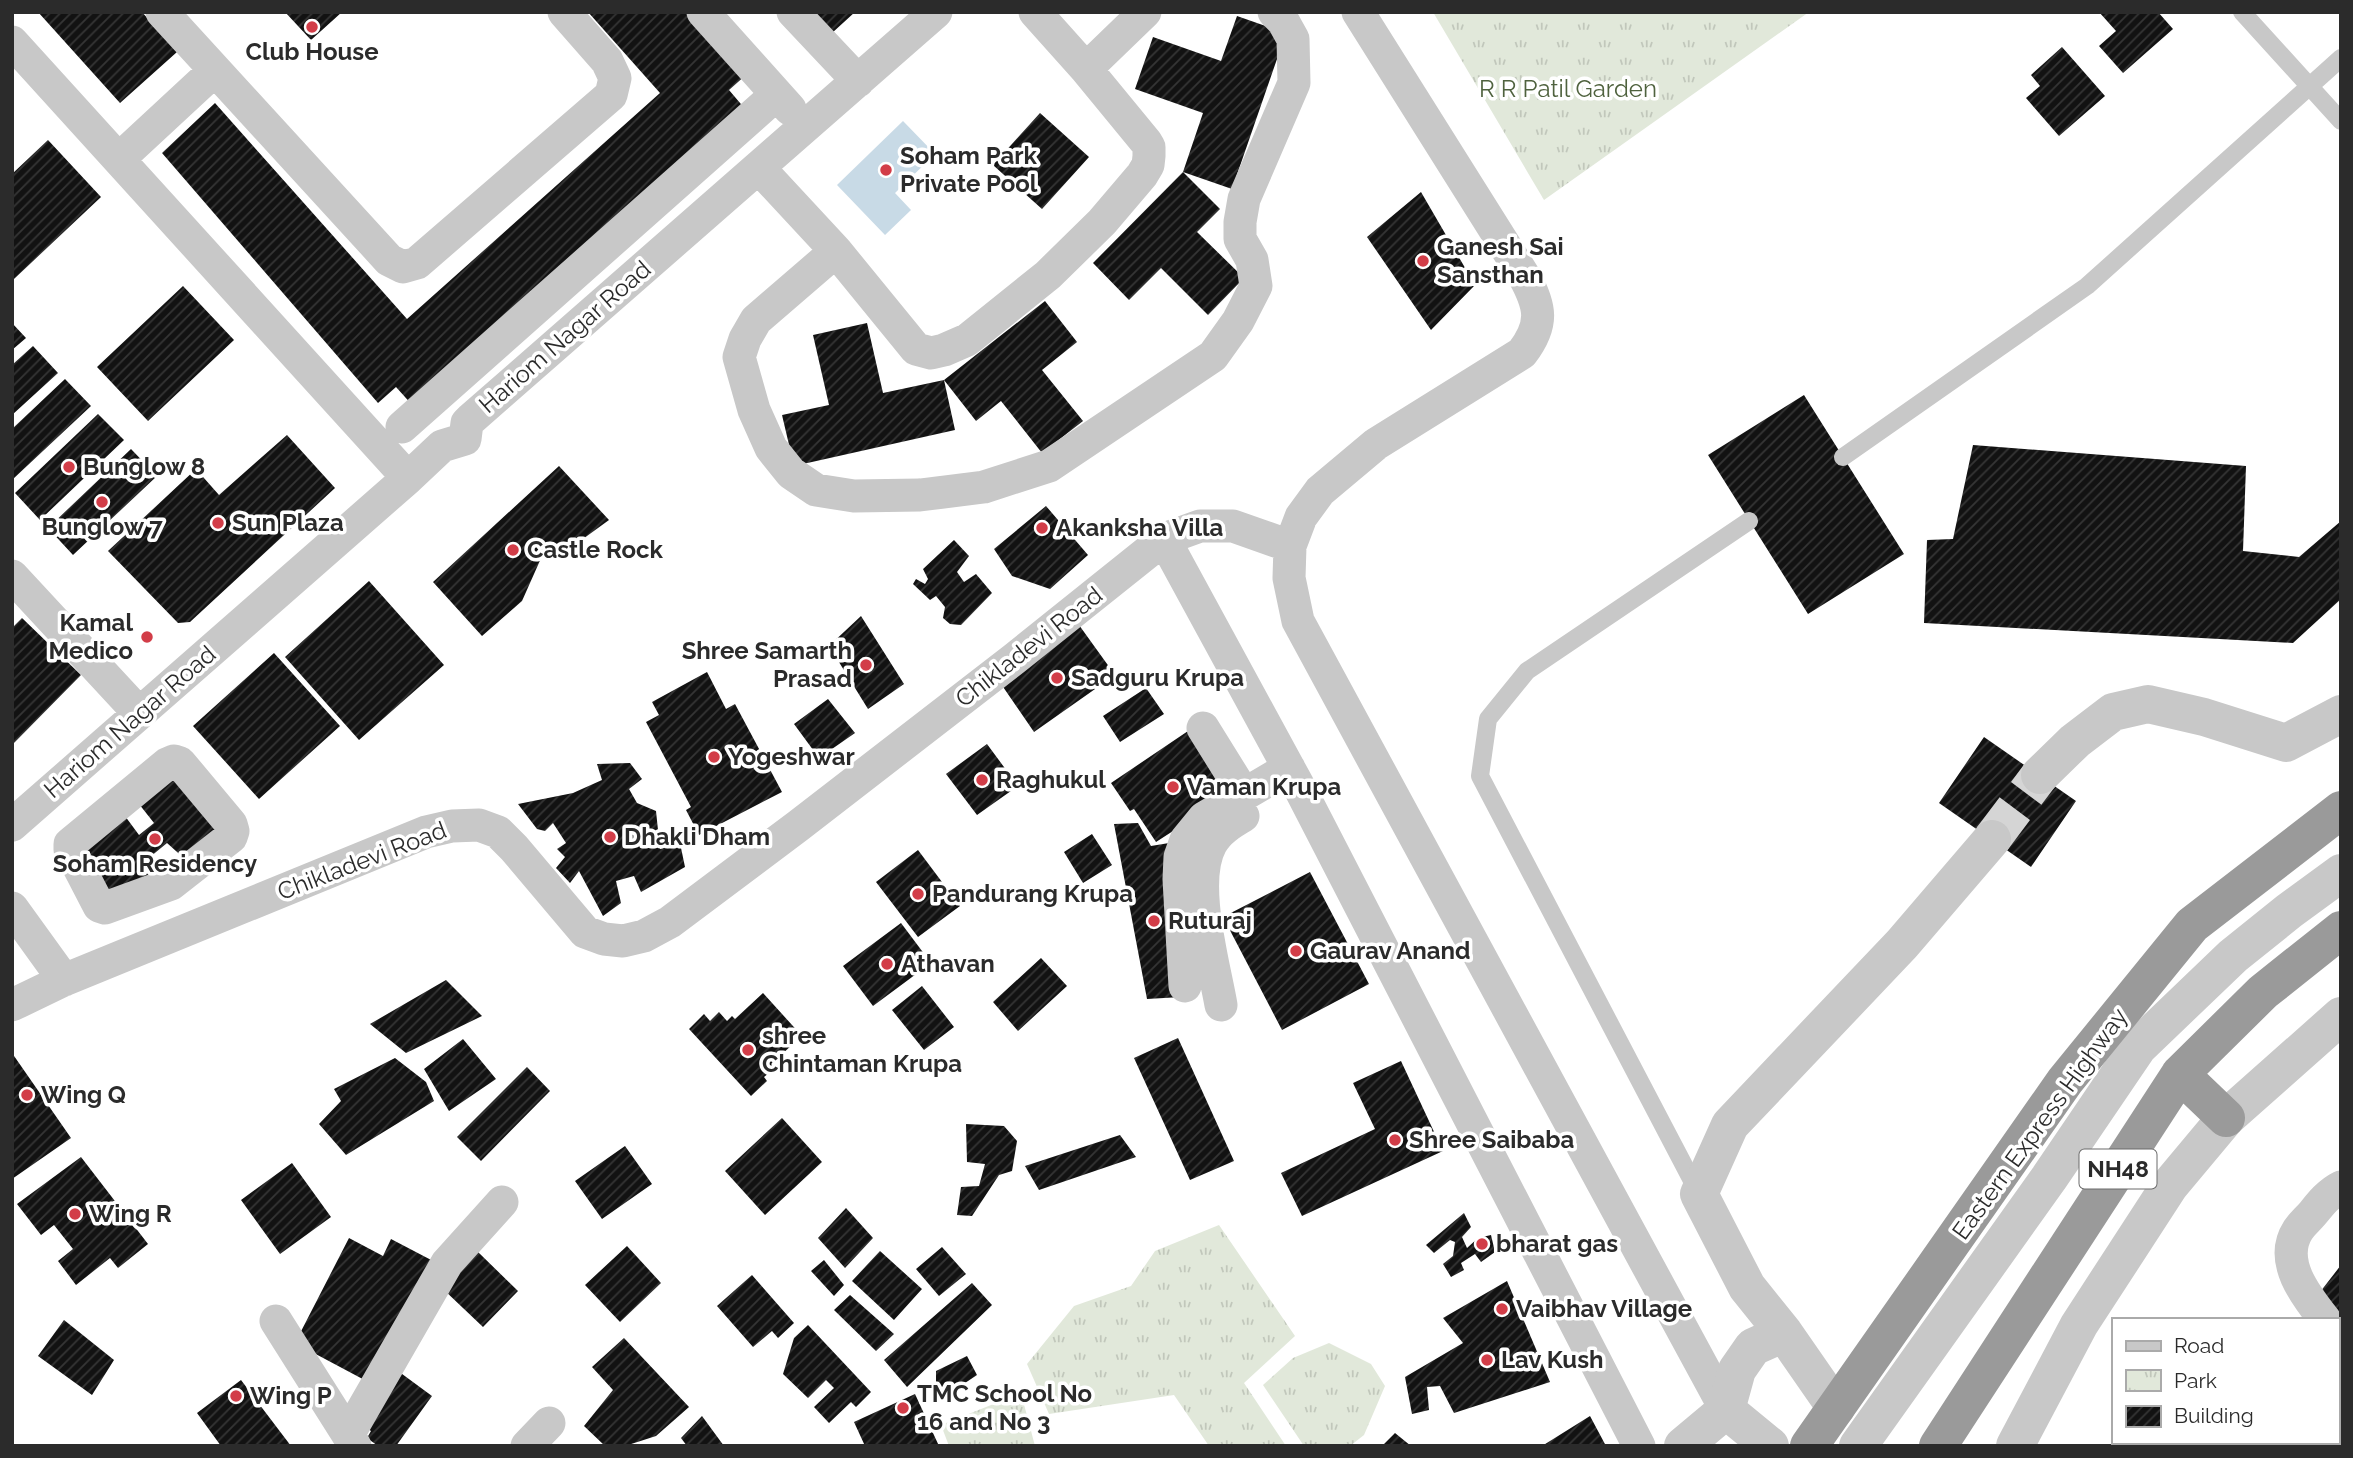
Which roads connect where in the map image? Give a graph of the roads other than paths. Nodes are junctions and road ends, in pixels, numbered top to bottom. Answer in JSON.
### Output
{"nodes":[{"id":1,"x":162,"y":12,"type":"edge"},
{"id":2,"x":564,"y":12,"type":"edge"},
{"id":3,"x":703,"y":12,"type":"edge"},
{"id":4,"x":793,"y":12,"type":"edge"},
{"id":5,"x":936,"y":12,"type":"edge"},
{"id":6,"x":1035,"y":12,"type":"edge"},
{"id":7,"x":1145,"y":12,"type":"edge"},
{"id":8,"x":1274,"y":12,"type":"edge"},
{"id":9,"x":1358,"y":12,"type":"edge"},
{"id":10,"x":2242,"y":12,"type":"edge"},
{"id":11,"x":12,"y":42,"type":"edge"},
{"id":12,"x":2341,"y":58,"type":"edge"},
{"id":13,"x":1086,"y":69,"type":"junction"},
{"id":14,"x":215,"y":70,"type":"junction"},
{"id":15,"x":858,"y":81,"type":"junction"},
{"id":16,"x":2309,"y":86,"type":"junction"},
{"id":17,"x":776,"y":95,"type":"junction"},
{"id":18,"x":2341,"y":121,"type":"edge"},
{"id":19,"x":806,"y":127,"type":"junction"},
{"id":20,"x":713,"y":151,"type":"junction"},
{"id":21,"x":119,"y":159,"type":"junction"},
{"id":22,"x":750,"y":175,"type":"junction"},
{"id":23,"x":652,"y":205,"type":"junction"},
{"id":24,"x":680,"y":237,"type":"junction"},
{"id":25,"x":836,"y":251,"type":"junction"},
{"id":26,"x":565,"y":283,"type":"junction"},
{"id":27,"x":593,"y":313,"type":"junction"},
{"id":28,"x":445,"y":389,"type":"junction"},
{"id":29,"x":469,"y":421,"type":"junction"},
{"id":30,"x":402,"y":427,"type":"dead end"},
{"id":31,"x":1843,"y":457,"type":"dead end"},
{"id":32,"x":408,"y":478,"type":"junction"},
{"id":33,"x":1749,"y":521,"type":"dead end"},
{"id":34,"x":1164,"y":538,"type":"junction"},
{"id":35,"x":1290,"y":546,"type":"junction"},
{"id":36,"x":12,"y":576,"type":"edge"},
{"id":37,"x":139,"y":713,"type":"junction"},
{"id":38,"x":2341,"y":714,"type":"edge"},
{"id":39,"x":1203,"y":728,"type":"dead end"},
{"id":40,"x":93,"y":754,"type":"junction"},
{"id":41,"x":2040,"y":775,"type":"tunnel mouth"},
{"id":42,"x":1293,"y":776,"type":"junction"},
{"id":43,"x":1244,"y":794,"type":"junction"},
{"id":44,"x":129,"y":795,"type":"junction"},
{"id":45,"x":2341,"y":810,"type":"edge"},
{"id":46,"x":12,"y":825,"type":"edge"},
{"id":47,"x":1992,"y":839,"type":"tunnel mouth"},
{"id":48,"x":2341,"y":873,"type":"edge"},
{"id":49,"x":12,"y":908,"type":"edge"},
{"id":50,"x":2341,"y":930,"type":"edge"},
{"id":51,"x":64,"y":980,"type":"junction"},
{"id":52,"x":1185,"y":986,"type":"dead end"},
{"id":53,"x":12,"y":1005,"type":"edge"},
{"id":54,"x":1221,"y":1005,"type":"dead end"},
{"id":55,"x":2341,"y":1016,"type":"edge"},
{"id":56,"x":2180,"y":1074,"type":"junction"},
{"id":57,"x":2226,"y":1118,"type":"junction"},
{"id":58,"x":2341,"y":1187,"type":"edge"},
{"id":59,"x":1699,"y":1194,"type":"junction"},
{"id":60,"x":502,"y":1202,"type":"dead end"},
{"id":61,"x":2323,"y":1318,"type":"edge"},
{"id":62,"x":276,"y":1321,"type":"dead end"},
{"id":63,"x":1784,"y":1333,"type":"junction"},
{"id":64,"x":2036,"y":1403,"type":"junction"},
{"id":65,"x":1836,"y":1408,"type":"junction"},
{"id":66,"x":1726,"y":1410,"type":"junction"},
{"id":67,"x":352,"y":1440,"type":"edge"},
{"id":68,"x":1640,"y":1446,"type":"edge"},
{"id":69,"x":1684,"y":1446,"type":"edge"},
{"id":70,"x":1770,"y":1446,"type":"edge"},
{"id":71,"x":1809,"y":1446,"type":"edge"},
{"id":72,"x":1858,"y":1446,"type":"edge"},
{"id":73,"x":1938,"y":1446,"type":"edge"},
{"id":74,"x":2015,"y":1446,"type":"edge"},
{"id":75,"x":2024,"y":1446,"type":"edge"}],
"edges":[{"from":1,"to":14,"type":"street"},
{"from":2,"to":14,"type":"street"},
{"from":3,"to":17,"type":"street"},
{"from":4,"to":15,"type":"street"},
{"from":5,"to":15,"type":"street","name":"Hariom Nagar Road"},
{"from":6,"to":13,"type":"street"},
{"from":7,"to":13,"type":"street"},
{"from":8,"to":25,"type":"street"},
{"from":9,"to":35,"type":"street"},
{"from":10,"to":16,"type":"lane"},
{"from":11,"to":21,"type":"street"},
{"from":12,"to":16,"type":"lane"},
{"from":13,"to":25,"type":"street"},
{"from":14,"to":21,"type":"street"},
{"from":15,"to":19,"type":"street","name":"Hariom Nagar Road"},
{"from":16,"to":18,"type":"lane"},
{"from":16,"to":31,"type":"lane"},
{"from":17,"to":19,"type":"street"},
{"from":17,"to":20,"type":"street"},
{"from":19,"to":22,"type":"street","name":"Hariom Nagar Road"},
{"from":20,"to":22,"type":"street"},
{"from":20,"to":23,"type":"street"},
{"from":21,"to":32,"type":"street"},
{"from":22,"to":24,"type":"street","name":"Hariom Nagar Road"},
{"from":22,"to":25,"type":"street"},
{"from":23,"to":24,"type":"street"},
{"from":23,"to":26,"type":"street"},
{"from":24,"to":27,"type":"street","name":"Hariom Nagar Road"},
{"from":26,"to":27,"type":"street"},
{"from":26,"to":28,"type":"street"},
{"from":27,"to":29,"type":"street","name":"Hariom Nagar Road"},
{"from":28,"to":29,"type":"street"},
{"from":28,"to":30,"type":"street"},
{"from":29,"to":32,"type":"street","name":"Hariom Nagar Road"},
{"from":32,"to":37,"type":"street","name":"Hariom Nagar Road"},
{"from":33,"to":59,"type":"lane"},
{"from":34,"to":35,"type":"street"},
{"from":34,"to":42,"type":"street"},
{"from":34,"to":51,"type":"street","name":"Chikladevi Road"},
{"from":35,"to":66,"type":"street"},
{"from":36,"to":37,"type":"street"},
{"from":37,"to":40,"type":"street","name":"Hariom Nagar Road"},
{"from":38,"to":41,"type":"street"},
{"from":39,"to":43,"type":"street"},
{"from":40,"to":44,"type":"street"},
{"from":40,"to":46,"type":"street","name":"Hariom Nagar Road"},
{"from":42,"to":43,"type":"street"},
{"from":42,"to":54,"type":"street"},
{"from":42,"to":68,"type":"street"},
{"from":43,"to":52,"type":"street"},
{"from":44,"to":44,"type":"street"},
{"from":45,"to":65,"type":"highway","name":"Eastern Express Highway"},
{"from":47,"to":59,"type":"street"},
{"from":48,"to":72,"type":"street"},
{"from":49,"to":51,"type":"street"},
{"from":50,"to":56,"type":"highway","number":"NH48"},
{"from":51,"to":53,"type":"street","name":"Chikladevi Road"},
{"from":55,"to":57,"type":"street"},
{"from":56,"to":57,"type":"highway"},
{"from":56,"to":73,"type":"highway","number":"NH48"},
{"from":57,"to":64,"type":"street"},
{"from":58,"to":61,"type":"street"},
{"from":59,"to":63,"type":"street"},
{"from":60,"to":67,"type":"street"},
{"from":62,"to":67,"type":"street"},
{"from":63,"to":65,"type":"street"},
{"from":63,"to":66,"type":"street"},
{"from":64,"to":74,"type":"street"},
{"from":64,"to":75,"type":"lane"},
{"from":65,"to":71,"type":"highway","name":"Eastern Express Highway"},
{"from":66,"to":69,"type":"street"},
{"from":66,"to":70,"type":"street"}]}
